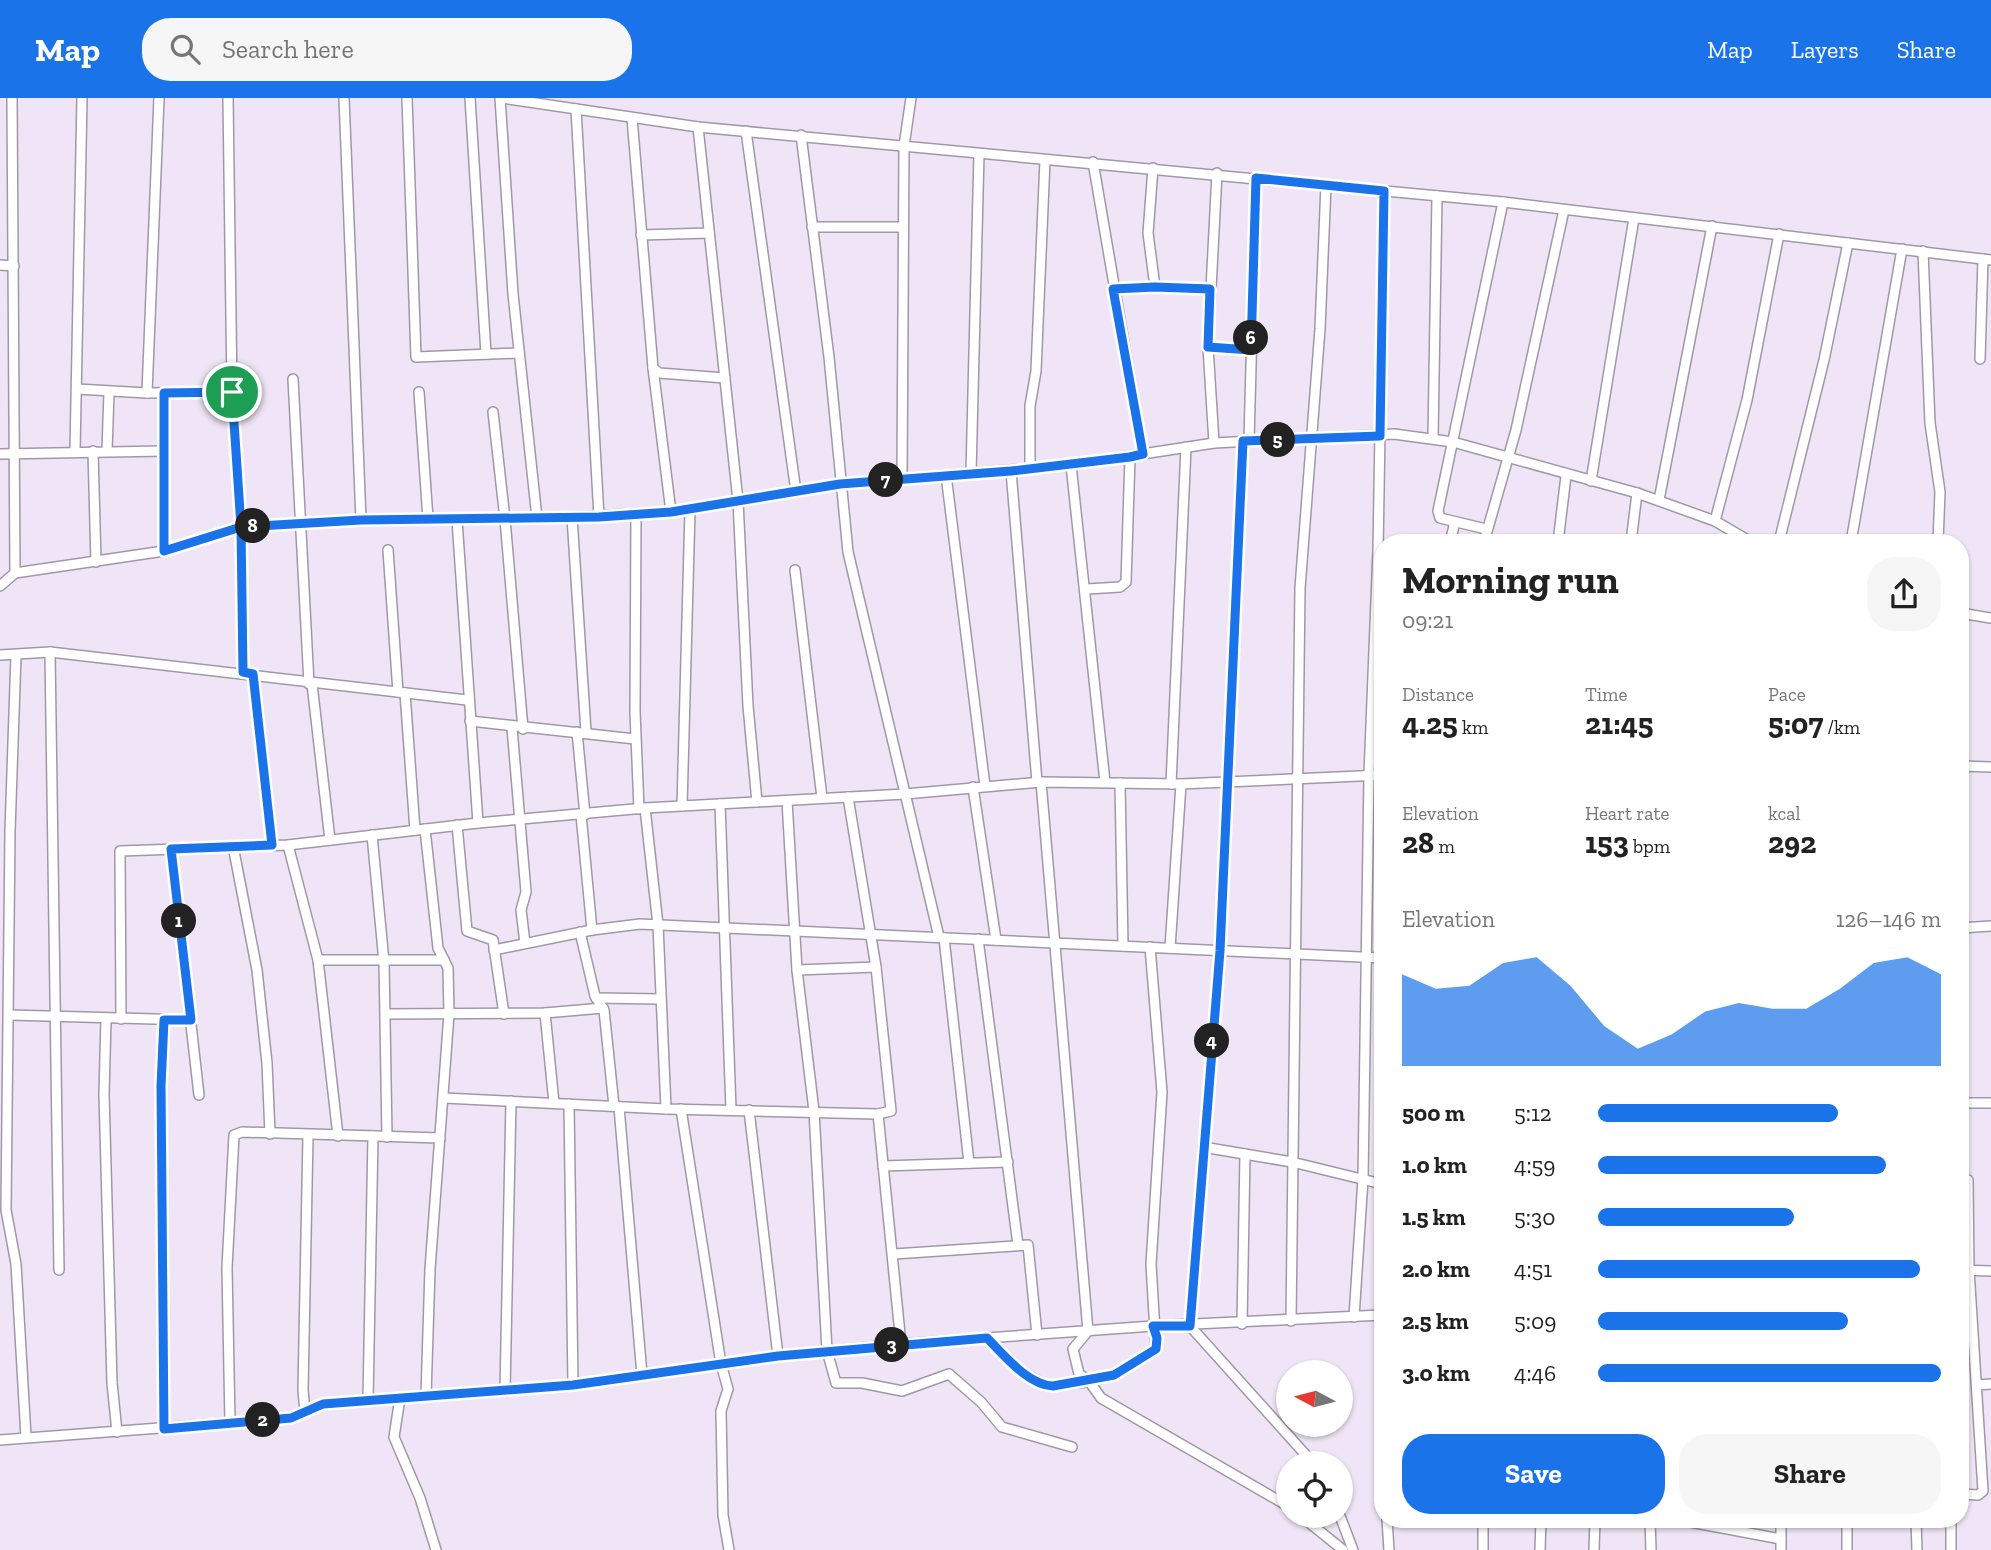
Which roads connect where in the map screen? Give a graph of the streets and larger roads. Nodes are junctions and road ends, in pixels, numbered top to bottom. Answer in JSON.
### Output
{"nodes":[{"id":1,"x":12,"y":98,"type":"edge"},
{"id":2,"x":82,"y":98,"type":"edge"},
{"id":3,"x":159,"y":98,"type":"edge"},
{"id":4,"x":228,"y":98,"type":"edge"},
{"id":5,"x":344,"y":98,"type":"edge"},
{"id":6,"x":407,"y":98,"type":"edge"},
{"id":7,"x":470,"y":98,"type":"edge"},
{"id":8,"x":501,"y":98,"type":"edge"},
{"id":9,"x":911,"y":98,"type":"edge"},
{"id":10,"x":576,"y":109,"type":"junction"},
{"id":11,"x":632,"y":118,"type":"junction"},
{"id":12,"x":698,"y":127,"type":"junction"},
{"id":13,"x":746,"y":131,"type":"junction"},
{"id":14,"x":801,"y":135,"type":"junction"},
{"id":15,"x":904,"y":146,"type":"junction"},
{"id":16,"x":979,"y":154,"type":"junction"},
{"id":17,"x":1045,"y":160,"type":"junction"},
{"id":18,"x":1093,"y":162,"type":"junction"},
{"id":19,"x":1153,"y":168,"type":"junction"},
{"id":20,"x":1217,"y":173,"type":"junction"},
{"id":21,"x":1256,"y":178,"type":"junction"},
{"id":22,"x":1326,"y":185,"type":"junction"},
{"id":23,"x":1384,"y":191,"type":"junction"},
{"id":24,"x":1437,"y":196,"type":"junction"},
{"id":25,"x":1503,"y":202,"type":"junction"},
{"id":26,"x":1564,"y":210,"type":"junction"},
{"id":27,"x":1634,"y":218,"type":"junction"},
{"id":28,"x":1712,"y":226,"type":"junction"},
{"id":29,"x":812,"y":227,"type":"junction"},
{"id":30,"x":903,"y":227,"type":"junction"},
{"id":31,"x":709,"y":233,"type":"junction"},
{"id":32,"x":1779,"y":234,"type":"junction"},
{"id":33,"x":641,"y":235,"type":"junction"},
{"id":34,"x":1848,"y":243,"type":"junction"},
{"id":35,"x":1902,"y":249,"type":"junction"},
{"id":36,"x":1923,"y":251,"type":"junction"},
{"id":37,"x":1987,"y":259,"type":"edge"},
{"id":38,"x":0,"y":265,"type":"edge"},
{"id":39,"x":14,"y":266,"type":"junction"},
{"id":40,"x":1155,"y":287,"type":"junction"},
{"id":41,"x":1113,"y":289,"type":"junction"},
{"id":42,"x":1210,"y":289,"type":"junction"},
{"id":43,"x":1208,"y":347,"type":"junction"},
{"id":44,"x":1251,"y":350,"type":"junction"},
{"id":45,"x":518,"y":353,"type":"junction"},
{"id":46,"x":486,"y":354,"type":"junction"},
{"id":47,"x":1980,"y":359,"type":"dead end"},
{"id":48,"x":653,"y":368,"type":"junction"},
{"id":49,"x":725,"y":378,"type":"junction"},
{"id":50,"x":293,"y":379,"type":"dead end"},
{"id":51,"x":77,"y":389,"type":"junction"},
{"id":52,"x":109,"y":392,"type":"junction"},
{"id":53,"x":232,"y":392,"type":"junction"},
{"id":54,"x":419,"y":392,"type":"dead end"},
{"id":55,"x":147,"y":393,"type":"junction"},
{"id":56,"x":164,"y":393,"type":"junction"},
{"id":57,"x":493,"y":412,"type":"dead end"},
{"id":58,"x":1380,"y":436,"type":"junction"},
{"id":59,"x":1433,"y":438,"type":"junction"},
{"id":60,"x":1312,"y":440,"type":"junction"},
{"id":61,"x":1246,"y":441,"type":"junction"},
{"id":62,"x":1453,"y":442,"type":"junction"},
{"id":63,"x":1214,"y":443,"type":"junction"},
{"id":64,"x":1186,"y":447,"type":"junction"},
{"id":65,"x":164,"y":450,"type":"junction"},
{"id":66,"x":75,"y":451,"type":"junction"},
{"id":67,"x":93,"y":451,"type":"junction"},
{"id":68,"x":107,"y":451,"type":"junction"},
{"id":69,"x":0,"y":454,"type":"edge"},
{"id":70,"x":16,"y":454,"type":"junction"},
{"id":71,"x":1143,"y":454,"type":"junction"},
{"id":72,"x":1130,"y":457,"type":"junction"},
{"id":73,"x":1508,"y":459,"type":"junction"},
{"id":74,"x":1071,"y":465,"type":"junction"},
{"id":75,"x":1030,"y":468,"type":"junction"},
{"id":76,"x":1011,"y":471,"type":"junction"},
{"id":77,"x":971,"y":473,"type":"junction"},
{"id":78,"x":946,"y":475,"type":"junction"},
{"id":79,"x":1566,"y":475,"type":"junction"},
{"id":80,"x":902,"y":479,"type":"junction"},
{"id":81,"x":1591,"y":481,"type":"junction"},
{"id":82,"x":840,"y":484,"type":"junction"},
{"id":83,"x":796,"y":492,"type":"junction"},
{"id":84,"x":1637,"y":493,"type":"junction"},
{"id":85,"x":1658,"y":500,"type":"junction"},
{"id":86,"x":738,"y":501,"type":"junction"},
{"id":87,"x":690,"y":510,"type":"junction"},
{"id":88,"x":671,"y":512,"type":"junction"},
{"id":89,"x":636,"y":514,"type":"junction"},
{"id":90,"x":572,"y":517,"type":"junction"},
{"id":91,"x":599,"y":517,"type":"junction"},
{"id":92,"x":537,"y":518,"type":"junction"},
{"id":93,"x":428,"y":519,"type":"junction"},
{"id":94,"x":505,"y":519,"type":"junction"},
{"id":95,"x":361,"y":520,"type":"junction"},
{"id":96,"x":457,"y":520,"type":"junction"},
{"id":97,"x":1715,"y":521,"type":"junction"},
{"id":98,"x":1455,"y":522,"type":"junction"},
{"id":99,"x":299,"y":525,"type":"junction"},
{"id":100,"x":241,"y":527,"type":"junction"},
{"id":101,"x":1486,"y":529,"type":"junction"},
{"id":102,"x":1379,"y":534,"type":"edge"},
{"id":103,"x":1452,"y":534,"type":"edge"},
{"id":104,"x":1485,"y":534,"type":"edge"},
{"id":105,"x":1559,"y":534,"type":"edge"},
{"id":106,"x":1632,"y":534,"type":"edge"},
{"id":107,"x":1731,"y":534,"type":"edge"},
{"id":108,"x":1781,"y":534,"type":"edge"},
{"id":109,"x":1852,"y":534,"type":"edge"},
{"id":110,"x":1938,"y":534,"type":"edge"},
{"id":111,"x":388,"y":550,"type":"dead end"},
{"id":112,"x":164,"y":551,"type":"junction"},
{"id":113,"x":96,"y":562,"type":"junction"},
{"id":114,"x":795,"y":570,"type":"dead end"},
{"id":115,"x":15,"y":573,"type":"junction"},
{"id":116,"x":0,"y":586,"type":"edge"},
{"id":117,"x":1087,"y":589,"type":"junction"},
{"id":118,"x":1969,"y":614,"type":"edge"},
{"id":119,"x":1991,"y":618,"type":"edge"},
{"id":120,"x":50,"y":652,"type":"junction"},
{"id":121,"x":0,"y":655,"type":"edge"},
{"id":122,"x":16,"y":655,"type":"junction"},
{"id":123,"x":248,"y":673,"type":"junction"},
{"id":124,"x":311,"y":684,"type":"junction"},
{"id":125,"x":401,"y":693,"type":"junction"},
{"id":126,"x":467,"y":700,"type":"junction"},
{"id":127,"x":1374,"y":703,"type":"edge"},
{"id":128,"x":470,"y":721,"type":"junction"},
{"id":129,"x":512,"y":728,"type":"junction"},
{"id":130,"x":523,"y":729,"type":"junction"},
{"id":131,"x":582,"y":732,"type":"junction"},
{"id":132,"x":635,"y":739,"type":"junction"},
{"id":133,"x":1969,"y":766,"type":"edge"},
{"id":134,"x":1991,"y":767,"type":"edge"},
{"id":135,"x":1369,"y":775,"type":"junction"},
{"id":136,"x":1374,"y":775,"type":"edge"},
{"id":137,"x":1297,"y":777,"type":"junction"},
{"id":138,"x":1229,"y":779,"type":"junction"},
{"id":139,"x":1039,"y":782,"type":"junction"},
{"id":140,"x":1105,"y":782,"type":"junction"},
{"id":141,"x":1120,"y":783,"type":"junction"},
{"id":142,"x":1176,"y":784,"type":"junction"},
{"id":143,"x":985,"y":786,"type":"junction"},
{"id":144,"x":973,"y":788,"type":"junction"},
{"id":145,"x":905,"y":794,"type":"junction"},
{"id":146,"x":848,"y":797,"type":"junction"},
{"id":147,"x":822,"y":798,"type":"junction"},
{"id":148,"x":786,"y":800,"type":"junction"},
{"id":149,"x":757,"y":802,"type":"junction"},
{"id":150,"x":720,"y":804,"type":"junction"},
{"id":151,"x":682,"y":806,"type":"junction"},
{"id":152,"x":642,"y":809,"type":"junction"},
{"id":153,"x":583,"y":815,"type":"junction"},
{"id":154,"x":520,"y":819,"type":"junction"},
{"id":155,"x":478,"y":823,"type":"junction"},
{"id":156,"x":457,"y":825,"type":"junction"},
{"id":157,"x":420,"y":829,"type":"junction"},
{"id":158,"x":372,"y":835,"type":"junction"},
{"id":159,"x":330,"y":840,"type":"junction"},
{"id":160,"x":272,"y":845,"type":"junction"},
{"id":161,"x":288,"y":845,"type":"junction"},
{"id":162,"x":233,"y":846,"type":"junction"},
{"id":163,"x":171,"y":849,"type":"junction"},
{"id":164,"x":658,"y":925,"type":"junction"},
{"id":165,"x":1991,"y":926,"type":"edge"},
{"id":166,"x":1969,"y":927,"type":"edge"},
{"id":167,"x":723,"y":929,"type":"junction"},
{"id":168,"x":592,"y":930,"type":"junction"},
{"id":169,"x":580,"y":932,"type":"junction"},
{"id":170,"x":794,"y":932,"type":"junction"},
{"id":171,"x":870,"y":935,"type":"junction"},
{"id":172,"x":942,"y":938,"type":"junction"},
{"id":173,"x":978,"y":940,"type":"junction"},
{"id":174,"x":996,"y":940,"type":"junction"},
{"id":175,"x":525,"y":943,"type":"junction"},
{"id":176,"x":1056,"y":943,"type":"junction"},
{"id":177,"x":1122,"y":946,"type":"junction"},
{"id":178,"x":1150,"y":947,"type":"junction"},
{"id":179,"x":1170,"y":948,"type":"junction"},
{"id":180,"x":494,"y":950,"type":"junction"},
{"id":181,"x":1220,"y":951,"type":"junction"},
{"id":182,"x":1294,"y":955,"type":"junction"},
{"id":183,"x":1368,"y":957,"type":"junction"},
{"id":184,"x":1374,"y":957,"type":"edge"},
{"id":185,"x":318,"y":960,"type":"junction"},
{"id":186,"x":444,"y":960,"type":"junction"},
{"id":187,"x":384,"y":962,"type":"junction"},
{"id":188,"x":876,"y":967,"type":"junction"},
{"id":189,"x":797,"y":970,"type":"junction"},
{"id":190,"x":596,"y":998,"type":"junction"},
{"id":191,"x":659,"y":999,"type":"junction"},
{"id":192,"x":603,"y":1008,"type":"junction"},
{"id":193,"x":545,"y":1013,"type":"junction"},
{"id":194,"x":386,"y":1014,"type":"junction"},
{"id":195,"x":449,"y":1014,"type":"junction"},
{"id":196,"x":504,"y":1014,"type":"junction"},
{"id":197,"x":10,"y":1015,"type":"junction"},
{"id":198,"x":57,"y":1017,"type":"junction"},
{"id":199,"x":106,"y":1019,"type":"junction"},
{"id":200,"x":121,"y":1019,"type":"junction"},
{"id":201,"x":164,"y":1020,"type":"junction"},
{"id":202,"x":191,"y":1020,"type":"junction"},
{"id":203,"x":199,"y":1095,"type":"dead end"},
{"id":204,"x":444,"y":1098,"type":"junction"},
{"id":205,"x":511,"y":1101,"type":"junction"},
{"id":206,"x":554,"y":1103,"type":"junction"},
{"id":207,"x":1969,"y":1103,"type":"edge"},
{"id":208,"x":1991,"y":1103,"type":"edge"},
{"id":209,"x":569,"y":1104,"type":"junction"},
{"id":210,"x":616,"y":1106,"type":"junction"},
{"id":211,"x":666,"y":1109,"type":"junction"},
{"id":212,"x":681,"y":1109,"type":"junction"},
{"id":213,"x":730,"y":1110,"type":"junction"},
{"id":214,"x":749,"y":1111,"type":"junction"},
{"id":215,"x":814,"y":1111,"type":"junction"},
{"id":216,"x":878,"y":1114,"type":"junction"},
{"id":217,"x":270,"y":1134,"type":"junction"},
{"id":218,"x":308,"y":1136,"type":"junction"},
{"id":219,"x":338,"y":1136,"type":"junction"},
{"id":220,"x":373,"y":1136,"type":"junction"},
{"id":221,"x":387,"y":1137,"type":"junction"},
{"id":222,"x":440,"y":1138,"type":"junction"},
{"id":223,"x":1203,"y":1147,"type":"junction"},
{"id":224,"x":1245,"y":1154,"type":"junction"},
{"id":225,"x":1008,"y":1162,"type":"junction"},
{"id":226,"x":1292,"y":1162,"type":"junction"},
{"id":227,"x":969,"y":1163,"type":"junction"},
{"id":228,"x":883,"y":1166,"type":"junction"},
{"id":229,"x":1363,"y":1179,"type":"junction"},
{"id":230,"x":1374,"y":1182,"type":"edge"},
{"id":231,"x":1018,"y":1245,"type":"junction"},
{"id":232,"x":894,"y":1254,"type":"junction"},
{"id":233,"x":59,"y":1270,"type":"dead end"},
{"id":234,"x":1969,"y":1270,"type":"edge"},
{"id":235,"x":1991,"y":1271,"type":"edge"},
{"id":236,"x":1969,"y":1304,"type":"edge"},
{"id":237,"x":1374,"y":1316,"type":"edge"},
{"id":238,"x":1354,"y":1317,"type":"junction"},
{"id":239,"x":1292,"y":1321,"type":"junction"},
{"id":240,"x":1242,"y":1324,"type":"junction"},
{"id":241,"x":1153,"y":1326,"type":"junction"},
{"id":242,"x":1190,"y":1326,"type":"junction"},
{"id":243,"x":1088,"y":1331,"type":"junction"},
{"id":244,"x":1037,"y":1335,"type":"junction"},
{"id":245,"x":987,"y":1338,"type":"junction"},
{"id":246,"x":1969,"y":1338,"type":"edge"},
{"id":247,"x":1973,"y":1338,"type":"junction"},
{"id":248,"x":901,"y":1344,"type":"junction"},
{"id":249,"x":827,"y":1351,"type":"junction"},
{"id":250,"x":778,"y":1356,"type":"junction"},
{"id":251,"x":721,"y":1364,"type":"junction"},
{"id":252,"x":642,"y":1376,"type":"junction"},
{"id":253,"x":1089,"y":1381,"type":"junction"},
{"id":254,"x":1991,"y":1384,"type":"edge"},
{"id":255,"x":573,"y":1385,"type":"junction"},
{"id":256,"x":1978,"y":1385,"type":"junction"},
{"id":257,"x":505,"y":1391,"type":"junction"},
{"id":258,"x":426,"y":1396,"type":"junction"},
{"id":259,"x":400,"y":1398,"type":"junction"},
{"id":260,"x":368,"y":1400,"type":"junction"},
{"id":261,"x":305,"y":1412,"type":"junction"},
{"id":262,"x":230,"y":1422,"type":"junction"},
{"id":263,"x":164,"y":1429,"type":"junction"},
{"id":264,"x":117,"y":1432,"type":"junction"},
{"id":265,"x":26,"y":1437,"type":"junction"},
{"id":266,"x":0,"y":1440,"type":"edge"},
{"id":267,"x":1072,"y":1447,"type":"dead end"},
{"id":268,"x":1302,"y":1451,"type":"edge"},
{"id":269,"x":1969,"y":1494,"type":"edge"},
{"id":270,"x":1276,"y":1499,"type":"edge"},
{"id":271,"x":1316,"y":1528,"type":"edge"},
{"id":272,"x":1345,"y":1528,"type":"edge"},
{"id":273,"x":1388,"y":1528,"type":"edge"},
{"id":274,"x":1483,"y":1528,"type":"edge"},
{"id":275,"x":1541,"y":1528,"type":"edge"},
{"id":276,"x":1595,"y":1528,"type":"edge"},
{"id":277,"x":1650,"y":1528,"type":"edge"},
{"id":278,"x":1722,"y":1528,"type":"edge"},
{"id":279,"x":1781,"y":1528,"type":"edge"},
{"id":280,"x":1847,"y":1528,"type":"edge"},
{"id":281,"x":1916,"y":1528,"type":"edge"},
{"id":282,"x":1951,"y":1528,"type":"edge"},
{"id":283,"x":1781,"y":1539,"type":"junction"},
{"id":284,"x":436,"y":1550,"type":"edge"},
{"id":285,"x":729,"y":1550,"type":"edge"},
{"id":286,"x":1343,"y":1550,"type":"edge"},
{"id":287,"x":1353,"y":1550,"type":"edge"},
{"id":288,"x":1389,"y":1550,"type":"edge"},
{"id":289,"x":1483,"y":1550,"type":"edge"},
{"id":290,"x":1540,"y":1550,"type":"edge"},
{"id":291,"x":1594,"y":1550,"type":"edge"},
{"id":292,"x":1651,"y":1550,"type":"edge"},
{"id":293,"x":1781,"y":1550,"type":"edge"},
{"id":294,"x":1847,"y":1550,"type":"edge"},
{"id":295,"x":1917,"y":1550,"type":"edge"},
{"id":296,"x":1951,"y":1550,"type":"edge"}],
"edges":[{"from":1,"to":39,"type":"street"},
{"from":2,"to":51,"type":"street"},
{"from":3,"to":55,"type":"street"},
{"from":4,"to":53,"type":"street"},
{"from":5,"to":95,"type":"street"},
{"from":6,"to":46,"type":"street"},
{"from":7,"to":46,"type":"street"},
{"from":8,"to":10,"type":"street"},
{"from":8,"to":45,"type":"street"},
{"from":9,"to":15,"type":"street"},
{"from":10,"to":11,"type":"street"},
{"from":10,"to":91,"type":"street"},
{"from":11,"to":12,"type":"street"},
{"from":11,"to":33,"type":"street"},
{"from":12,"to":13,"type":"street"},
{"from":12,"to":31,"type":"street"},
{"from":13,"to":14,"type":"street"},
{"from":13,"to":83,"type":"street"},
{"from":14,"to":15,"type":"street"},
{"from":14,"to":29,"type":"street"},
{"from":15,"to":16,"type":"street"},
{"from":15,"to":30,"type":"street"},
{"from":16,"to":17,"type":"street"},
{"from":16,"to":77,"type":"street"},
{"from":17,"to":18,"type":"street"},
{"from":17,"to":75,"type":"street"},
{"from":18,"to":19,"type":"street"},
{"from":18,"to":41,"type":"street"},
{"from":19,"to":20,"type":"street"},
{"from":19,"to":40,"type":"street"},
{"from":20,"to":21,"type":"street"},
{"from":20,"to":42,"type":"street"},
{"from":21,"to":22,"type":"street"},
{"from":21,"to":44,"type":"street"},
{"from":22,"to":23,"type":"street"},
{"from":22,"to":60,"type":"street"},
{"from":23,"to":24,"type":"street"},
{"from":23,"to":58,"type":"street"},
{"from":24,"to":25,"type":"street"},
{"from":24,"to":59,"type":"street"},
{"from":25,"to":26,"type":"street"},
{"from":25,"to":62,"type":"street"},
{"from":26,"to":27,"type":"street"},
{"from":26,"to":73,"type":"street"},
{"from":27,"to":28,"type":"street"},
{"from":27,"to":81,"type":"street"},
{"from":28,"to":32,"type":"street"},
{"from":28,"to":85,"type":"street"},
{"from":29,"to":30,"type":"street"},
{"from":29,"to":82,"type":"street"},
{"from":30,"to":80,"type":"street"},
{"from":31,"to":33,"type":"street"},
{"from":31,"to":49,"type":"street"},
{"from":32,"to":34,"type":"street"},
{"from":32,"to":97,"type":"street"},
{"from":33,"to":48,"type":"street"},
{"from":34,"to":35,"type":"street"},
{"from":34,"to":108,"type":"street"},
{"from":35,"to":36,"type":"street"},
{"from":35,"to":109,"type":"street"},
{"from":36,"to":37,"type":"street"},
{"from":36,"to":110,"type":"street"},
{"from":37,"to":47,"type":"street"},
{"from":38,"to":39,"type":"street"},
{"from":39,"to":70,"type":"street"},
{"from":40,"to":41,"type":"street"},
{"from":40,"to":42,"type":"street"},
{"from":41,"to":71,"type":"street"},
{"from":42,"to":43,"type":"street"},
{"from":43,"to":44,"type":"street"},
{"from":43,"to":63,"type":"street"},
{"from":44,"to":61,"type":"street"},
{"from":45,"to":46,"type":"street"},
{"from":45,"to":92,"type":"street"},
{"from":48,"to":49,"type":"street"},
{"from":48,"to":88,"type":"street"},
{"from":49,"to":86,"type":"street"},
{"from":50,"to":99,"type":"street"},
{"from":51,"to":52,"type":"street"},
{"from":51,"to":66,"type":"street"},
{"from":52,"to":55,"type":"street"},
{"from":52,"to":68,"type":"street"},
{"from":53,"to":56,"type":"street"},
{"from":53,"to":100,"type":"street"},
{"from":54,"to":93,"type":"street"},
{"from":55,"to":56,"type":"street"},
{"from":56,"to":65,"type":"street"},
{"from":57,"to":94,"type":"street"},
{"from":58,"to":59,"type":"street"},
{"from":58,"to":60,"type":"street"},
{"from":58,"to":102,"type":"street"},
{"from":59,"to":62,"type":"street"},
{"from":60,"to":61,"type":"street"},
{"from":60,"to":137,"type":"street"},
{"from":61,"to":63,"type":"street"},
{"from":61,"to":138,"type":"street"},
{"from":62,"to":73,"type":"street"},
{"from":62,"to":98,"type":"street"},
{"from":63,"to":64,"type":"street"},
{"from":64,"to":71,"type":"street"},
{"from":64,"to":142,"type":"street"},
{"from":65,"to":68,"type":"street"},
{"from":65,"to":112,"type":"street"},
{"from":66,"to":67,"type":"street"},
{"from":66,"to":70,"type":"street"},
{"from":67,"to":68,"type":"street"},
{"from":67,"to":113,"type":"street"},
{"from":69,"to":70,"type":"street"},
{"from":70,"to":115,"type":"street"},
{"from":71,"to":72,"type":"street"},
{"from":72,"to":74,"type":"street"},
{"from":72,"to":117,"type":"street"},
{"from":73,"to":79,"type":"street"},
{"from":73,"to":101,"type":"street"},
{"from":74,"to":75,"type":"street"},
{"from":74,"to":117,"type":"street"},
{"from":75,"to":76,"type":"street"},
{"from":76,"to":77,"type":"street"},
{"from":76,"to":139,"type":"street"},
{"from":77,"to":78,"type":"street"},
{"from":78,"to":80,"type":"street"},
{"from":78,"to":143,"type":"street"},
{"from":79,"to":81,"type":"street"},
{"from":79,"to":105,"type":"street"},
{"from":80,"to":82,"type":"street"},
{"from":81,"to":84,"type":"street"},
{"from":82,"to":83,"type":"street"},
{"from":82,"to":145,"type":"street"},
{"from":83,"to":86,"type":"street"},
{"from":84,"to":85,"type":"street"},
{"from":84,"to":106,"type":"street"},
{"from":85,"to":97,"type":"street"},
{"from":86,"to":87,"type":"street"},
{"from":86,"to":149,"type":"street"},
{"from":87,"to":88,"type":"street"},
{"from":87,"to":151,"type":"street"},
{"from":88,"to":89,"type":"street"},
{"from":89,"to":91,"type":"street"},
{"from":89,"to":132,"type":"street"},
{"from":90,"to":91,"type":"street"},
{"from":90,"to":92,"type":"street"},
{"from":90,"to":131,"type":"street"},
{"from":92,"to":94,"type":"street"},
{"from":93,"to":95,"type":"street"},
{"from":93,"to":96,"type":"street"},
{"from":94,"to":96,"type":"street"},
{"from":94,"to":130,"type":"street"},
{"from":95,"to":99,"type":"street"},
{"from":96,"to":126,"type":"street"},
{"from":97,"to":107,"type":"street"},
{"from":98,"to":101,"type":"street"},
{"from":98,"to":103,"type":"street"},
{"from":99,"to":100,"type":"street"},
{"from":99,"to":124,"type":"street"},
{"from":100,"to":112,"type":"street"},
{"from":100,"to":123,"type":"street"},
{"from":101,"to":104,"type":"street"},
{"from":111,"to":125,"type":"street"},
{"from":112,"to":113,"type":"street"},
{"from":113,"to":115,"type":"street"},
{"from":114,"to":147,"type":"street"},
{"from":115,"to":116,"type":"street"},
{"from":117,"to":140,"type":"street"},
{"from":118,"to":119,"type":"street"},
{"from":120,"to":122,"type":"street"},
{"from":120,"to":123,"type":"street"},
{"from":120,"to":198,"type":"street"},
{"from":121,"to":122,"type":"street"},
{"from":122,"to":197,"type":"street"},
{"from":123,"to":124,"type":"street"},
{"from":123,"to":160,"type":"street"},
{"from":124,"to":125,"type":"street"},
{"from":124,"to":159,"type":"street"},
{"from":125,"to":126,"type":"street"},
{"from":125,"to":157,"type":"street"},
{"from":126,"to":128,"type":"street"},
{"from":127,"to":135,"type":"street"},
{"from":128,"to":129,"type":"street"},
{"from":128,"to":155,"type":"street"},
{"from":129,"to":130,"type":"street"},
{"from":129,"to":154,"type":"street"},
{"from":130,"to":131,"type":"street"},
{"from":131,"to":132,"type":"street"},
{"from":131,"to":153,"type":"street"},
{"from":132,"to":152,"type":"street"},
{"from":133,"to":134,"type":"street"},
{"from":135,"to":136,"type":"street"},
{"from":135,"to":137,"type":"street"},
{"from":135,"to":183,"type":"street"},
{"from":137,"to":138,"type":"street"},
{"from":137,"to":182,"type":"street"},
{"from":138,"to":142,"type":"street"},
{"from":138,"to":181,"type":"street"},
{"from":139,"to":140,"type":"street"},
{"from":139,"to":143,"type":"street"},
{"from":139,"to":176,"type":"street"},
{"from":140,"to":141,"type":"street"},
{"from":141,"to":142,"type":"street"},
{"from":141,"to":177,"type":"street"},
{"from":142,"to":179,"type":"street"},
{"from":143,"to":144,"type":"street"},
{"from":144,"to":145,"type":"street"},
{"from":144,"to":174,"type":"street"},
{"from":145,"to":146,"type":"street"},
{"from":145,"to":172,"type":"street"},
{"from":146,"to":147,"type":"street"},
{"from":146,"to":171,"type":"street"},
{"from":147,"to":148,"type":"street"},
{"from":148,"to":149,"type":"street"},
{"from":148,"to":170,"type":"street"},
{"from":149,"to":150,"type":"street"},
{"from":150,"to":151,"type":"street"},
{"from":150,"to":167,"type":"street"},
{"from":151,"to":152,"type":"street"},
{"from":152,"to":153,"type":"street"},
{"from":152,"to":164,"type":"street"},
{"from":153,"to":154,"type":"street"},
{"from":153,"to":168,"type":"street"},
{"from":154,"to":155,"type":"street"},
{"from":154,"to":175,"type":"street"},
{"from":155,"to":156,"type":"street"},
{"from":156,"to":157,"type":"street"},
{"from":156,"to":180,"type":"street"},
{"from":157,"to":158,"type":"street"},
{"from":157,"to":186,"type":"street"},
{"from":158,"to":159,"type":"street"},
{"from":158,"to":187,"type":"street"},
{"from":159,"to":161,"type":"street"},
{"from":160,"to":161,"type":"street"},
{"from":160,"to":162,"type":"street"},
{"from":161,"to":185,"type":"street"},
{"from":162,"to":163,"type":"street"},
{"from":162,"to":217,"type":"street"},
{"from":163,"to":200,"type":"street"},
{"from":163,"to":202,"type":"street"},
{"from":164,"to":167,"type":"street"},
{"from":164,"to":168,"type":"street"},
{"from":164,"to":191,"type":"street"},
{"from":165,"to":166,"type":"street"},
{"from":167,"to":170,"type":"street"},
{"from":167,"to":213,"type":"street"},
{"from":168,"to":169,"type":"street"},
{"from":169,"to":175,"type":"street"},
{"from":169,"to":190,"type":"street"},
{"from":170,"to":171,"type":"street"},
{"from":170,"to":189,"type":"street"},
{"from":171,"to":172,"type":"street"},
{"from":171,"to":188,"type":"street"},
{"from":172,"to":173,"type":"street"},
{"from":172,"to":227,"type":"street"},
{"from":173,"to":174,"type":"street"},
{"from":173,"to":225,"type":"street"},
{"from":174,"to":176,"type":"street"},
{"from":175,"to":180,"type":"street"},
{"from":176,"to":177,"type":"street"},
{"from":176,"to":243,"type":"street"},
{"from":177,"to":178,"type":"street"},
{"from":178,"to":179,"type":"street"},
{"from":178,"to":241,"type":"street"},
{"from":179,"to":181,"type":"street"},
{"from":180,"to":196,"type":"street"},
{"from":181,"to":182,"type":"street"},
{"from":181,"to":223,"type":"street"},
{"from":182,"to":183,"type":"street"},
{"from":182,"to":226,"type":"street"},
{"from":183,"to":184,"type":"street"},
{"from":183,"to":229,"type":"street"},
{"from":185,"to":187,"type":"street"},
{"from":185,"to":219,"type":"street"},
{"from":186,"to":187,"type":"street"},
{"from":186,"to":195,"type":"street"},
{"from":187,"to":194,"type":"street"},
{"from":188,"to":189,"type":"street"},
{"from":188,"to":216,"type":"street"},
{"from":189,"to":215,"type":"street"},
{"from":190,"to":191,"type":"street"},
{"from":190,"to":192,"type":"street"},
{"from":191,"to":211,"type":"street"},
{"from":192,"to":193,"type":"street"},
{"from":192,"to":210,"type":"street"},
{"from":193,"to":196,"type":"street"},
{"from":193,"to":206,"type":"street"},
{"from":194,"to":195,"type":"street"},
{"from":194,"to":221,"type":"street"},
{"from":195,"to":196,"type":"street"},
{"from":195,"to":204,"type":"street"},
{"from":197,"to":198,"type":"street"},
{"from":197,"to":265,"type":"street"},
{"from":198,"to":199,"type":"street"},
{"from":198,"to":233,"type":"street"},
{"from":199,"to":200,"type":"street"},
{"from":199,"to":264,"type":"street"},
{"from":200,"to":201,"type":"street"},
{"from":201,"to":202,"type":"street"},
{"from":201,"to":263,"type":"street"},
{"from":202,"to":203,"type":"street"},
{"from":204,"to":205,"type":"street"},
{"from":204,"to":222,"type":"street"},
{"from":205,"to":206,"type":"street"},
{"from":205,"to":257,"type":"street"},
{"from":206,"to":209,"type":"street"},
{"from":207,"to":208,"type":"street"},
{"from":209,"to":210,"type":"street"},
{"from":209,"to":255,"type":"street"},
{"from":210,"to":211,"type":"street"},
{"from":210,"to":252,"type":"street"},
{"from":211,"to":212,"type":"street"},
{"from":212,"to":213,"type":"street"},
{"from":212,"to":251,"type":"street"},
{"from":213,"to":214,"type":"street"},
{"from":214,"to":215,"type":"street"},
{"from":214,"to":250,"type":"street"},
{"from":215,"to":216,"type":"street"},
{"from":215,"to":249,"type":"street"},
{"from":216,"to":228,"type":"street"},
{"from":217,"to":218,"type":"street"},
{"from":217,"to":262,"type":"street"},
{"from":218,"to":219,"type":"street"},
{"from":218,"to":261,"type":"street"},
{"from":219,"to":220,"type":"street"},
{"from":220,"to":221,"type":"street"},
{"from":220,"to":260,"type":"street"},
{"from":221,"to":222,"type":"street"},
{"from":222,"to":258,"type":"street"},
{"from":223,"to":224,"type":"street"},
{"from":223,"to":242,"type":"street"},
{"from":224,"to":226,"type":"street"},
{"from":224,"to":240,"type":"street"},
{"from":225,"to":227,"type":"street"},
{"from":225,"to":231,"type":"street"},
{"from":226,"to":229,"type":"street"},
{"from":226,"to":239,"type":"street"},
{"from":227,"to":228,"type":"street"},
{"from":228,"to":232,"type":"street"},
{"from":229,"to":230,"type":"street"},
{"from":229,"to":238,"type":"street"},
{"from":231,"to":232,"type":"street"},
{"from":231,"to":244,"type":"street"},
{"from":232,"to":248,"type":"street"},
{"from":234,"to":235,"type":"street"},
{"from":236,"to":247,"type":"street"},
{"from":237,"to":238,"type":"street"},
{"from":238,"to":239,"type":"street"},
{"from":239,"to":240,"type":"street"},
{"from":240,"to":242,"type":"street"},
{"from":241,"to":242,"type":"street"},
{"from":241,"to":243,"type":"street"},
{"from":241,"to":253,"type":"street"},
{"from":242,"to":268,"type":"street"},
{"from":243,"to":244,"type":"street"},
{"from":243,"to":253,"type":"street"},
{"from":244,"to":245,"type":"street"},
{"from":245,"to":248,"type":"street"},
{"from":245,"to":253,"type":"street"},
{"from":246,"to":247,"type":"street"},
{"from":247,"to":256,"type":"street"},
{"from":248,"to":249,"type":"street"},
{"from":249,"to":250,"type":"street"},
{"from":249,"to":267,"type":"street"},
{"from":250,"to":251,"type":"street"},
{"from":251,"to":252,"type":"street"},
{"from":251,"to":285,"type":"street"},
{"from":252,"to":255,"type":"street"},
{"from":253,"to":270,"type":"street"},
{"from":254,"to":256,"type":"street"},
{"from":255,"to":257,"type":"street"},
{"from":256,"to":269,"type":"street"},
{"from":257,"to":258,"type":"street"},
{"from":258,"to":259,"type":"street"},
{"from":259,"to":260,"type":"street"},
{"from":259,"to":284,"type":"street"},
{"from":260,"to":261,"type":"street"},
{"from":261,"to":262,"type":"street"},
{"from":262,"to":263,"type":"street"},
{"from":263,"to":264,"type":"street"},
{"from":264,"to":265,"type":"street"},
{"from":265,"to":266,"type":"street"},
{"from":271,"to":286,"type":"street"},
{"from":272,"to":287,"type":"street"},
{"from":273,"to":288,"type":"street"},
{"from":274,"to":289,"type":"street"},
{"from":275,"to":290,"type":"street"},
{"from":276,"to":291,"type":"street"},
{"from":277,"to":292,"type":"street"},
{"from":278,"to":283,"type":"street"},
{"from":279,"to":283,"type":"street"},
{"from":280,"to":294,"type":"street"},
{"from":281,"to":295,"type":"street"},
{"from":282,"to":296,"type":"street"},
{"from":283,"to":293,"type":"street"}]}
